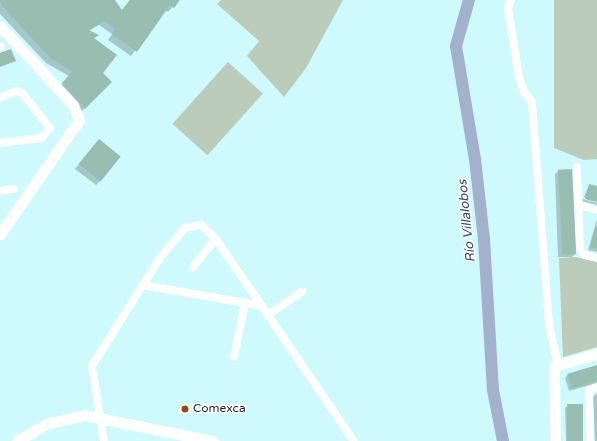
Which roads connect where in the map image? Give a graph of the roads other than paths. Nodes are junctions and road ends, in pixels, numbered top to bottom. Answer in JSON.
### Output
{"nodes":[{"id":1,"x":511,"y":0,"type":"edge"},
{"id":2,"x":0,"y":26,"type":"edge"},
{"id":3,"x":0,"y":98,"type":"edge"},
{"id":4,"x":0,"y":142,"type":"edge"},
{"id":5,"x":577,"y":167,"type":"dead end"},
{"id":6,"x":14,"y":189,"type":"dead end"},
{"id":7,"x":0,"y":191,"type":"edge"},
{"id":8,"x":578,"y":205,"type":"junction"},
{"id":9,"x":597,"y":210,"type":"edge"},
{"id":10,"x":0,"y":234,"type":"edge"},
{"id":11,"x":216,"y":239,"type":"junction"},
{"id":12,"x":597,"y":258,"type":"edge"},
{"id":13,"x":193,"y":267,"type":"dead end"},
{"id":14,"x":143,"y":286,"type":"junction"},
{"id":15,"x":303,"y":291,"type":"dead end"},
{"id":16,"x":245,"y":304,"type":"junction"},
{"id":17,"x":262,"y":306,"type":"junction"},
{"id":18,"x":268,"y":315,"type":"junction"},
{"id":19,"x":597,"y":354,"type":"edge"},
{"id":20,"x":234,"y":357,"type":"dead end"},
{"id":21,"x":558,"y":365,"type":"junction"},
{"id":22,"x":593,"y":389,"type":"edge"},
{"id":23,"x":101,"y":417,"type":"junction"},
{"id":24,"x":17,"y":441,"type":"edge"},
{"id":25,"x":104,"y":441,"type":"edge"},
{"id":26,"x":213,"y":441,"type":"edge"},
{"id":27,"x":354,"y":441,"type":"edge"},
{"id":28,"x":555,"y":441,"type":"edge"},
{"id":29,"x":590,"y":441,"type":"edge"}],
"edges":[{"from":1,"to":21,"type":"street"},
{"from":2,"to":10,"type":"main road"},
{"from":3,"to":4,"type":"street"},
{"from":5,"to":8,"type":"street"},
{"from":6,"to":7,"type":"street"},
{"from":8,"to":9,"type":"street"},
{"from":8,"to":12,"type":"street"},
{"from":11,"to":13,"type":"street"},
{"from":11,"to":14,"type":"street"},
{"from":11,"to":17,"type":"street"},
{"from":14,"to":16,"type":"street"},
{"from":14,"to":23,"type":"street"},
{"from":15,"to":18,"type":"street"},
{"from":16,"to":17,"type":"street"},
{"from":16,"to":20,"type":"street"},
{"from":17,"to":18,"type":"street"},
{"from":18,"to":27,"type":"street"},
{"from":19,"to":21,"type":"main road"},
{"from":21,"to":28,"type":"main road"},
{"from":22,"to":29,"type":"street"},
{"from":23,"to":24,"type":"main road"},
{"from":23,"to":25,"type":"street"},
{"from":23,"to":26,"type":"main road"}]}
